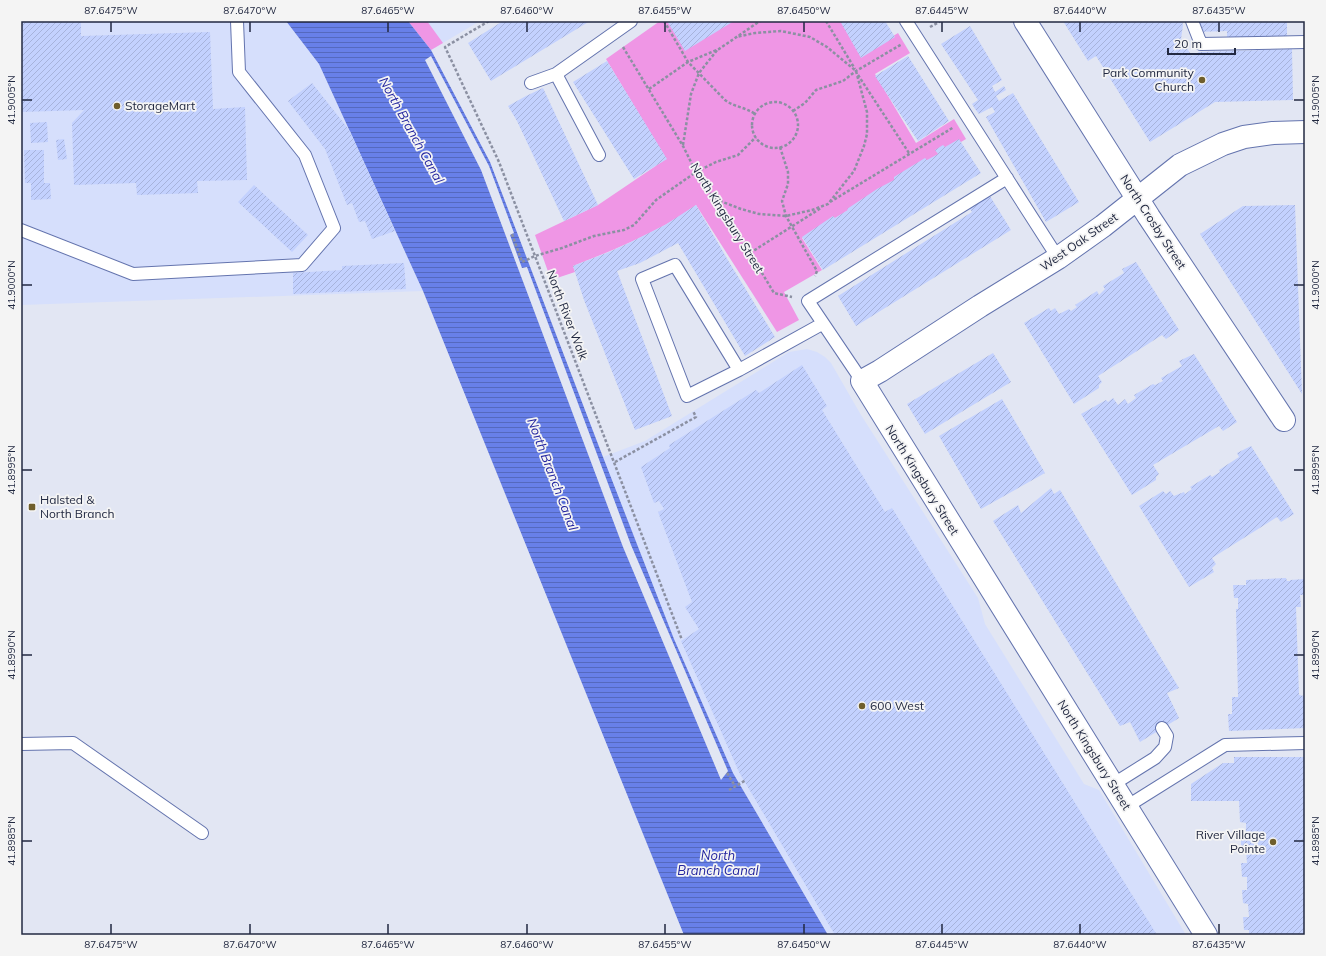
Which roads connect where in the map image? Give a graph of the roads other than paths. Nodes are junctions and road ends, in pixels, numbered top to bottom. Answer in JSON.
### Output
{"nodes":[{"id":1,"x":236,"y":21,"type":"edge"},
{"id":2,"x":630,"y":21,"type":"edge"},
{"id":3,"x":906,"y":21,"type":"edge"},
{"id":4,"x":1025,"y":21,"type":"edge"},
{"id":5,"x":1192,"y":21,"type":"edge"},
{"id":6,"x":1305,"y":42,"type":"edge"},
{"id":7,"x":556,"y":74,"type":"junction"},
{"id":8,"x":531,"y":83,"type":"dead end"},
{"id":9,"x":1305,"y":132,"type":"edge"},
{"id":10,"x":599,"y":154,"type":"dead end"},
{"id":11,"x":1007,"y":178,"type":"junction"},
{"id":12,"x":1138,"y":199,"type":"junction"},
{"id":13,"x":21,"y":230,"type":"edge"},
{"id":14,"x":1058,"y":258,"type":"junction"},
{"id":15,"x":822,"y":324,"type":"junction"},
{"id":16,"x":739,"y":370,"type":"junction"},
{"id":17,"x":862,"y":381,"type":"junction"},
{"id":18,"x":1284,"y":420,"type":"dead end"},
{"id":19,"x":1162,"y":728,"type":"dead end"},
{"id":20,"x":1305,"y":743,"type":"edge"},
{"id":21,"x":21,"y":744,"type":"edge"},
{"id":22,"x":1112,"y":785,"type":"junction"},
{"id":23,"x":1126,"y":807,"type":"junction"},
{"id":24,"x":202,"y":833,"type":"dead end"},
{"id":25,"x":1206,"y":935,"type":"edge"}],
"edges":[{"from":1,"to":13,"type":"lane"},
{"from":2,"to":7,"type":"lane"},
{"from":3,"to":11,"type":"lane"},
{"from":4,"to":12,"type":"street","name":"North Crosby Street"},
{"from":5,"to":6,"type":"lane"},
{"from":7,"to":8,"type":"lane"},
{"from":7,"to":10,"type":"lane"},
{"from":9,"to":12,"type":"street","name":"West Oak Street"},
{"from":11,"to":14,"type":"lane"},
{"from":11,"to":15,"type":"lane","name":"North Kingsbury Street"},
{"from":12,"to":14,"type":"street","name":"West Oak Street"},
{"from":12,"to":18,"type":"street","name":"North Crosby Street"},
{"from":14,"to":17,"type":"street","name":"West Oak Street"},
{"from":15,"to":16,"type":"lane"},
{"from":15,"to":17,"type":"lane","name":"North Kingsbury Street"},
{"from":16,"to":16,"type":"lane"},
{"from":17,"to":22,"type":"street","name":"North Kingsbury Street"},
{"from":19,"to":22,"type":"lane"},
{"from":20,"to":23,"type":"lane"},
{"from":21,"to":24,"type":"lane"},
{"from":22,"to":23,"type":"street","name":"North Kingsbury Street"},
{"from":23,"to":25,"type":"street","name":"North Kingsbury Street"}]}
